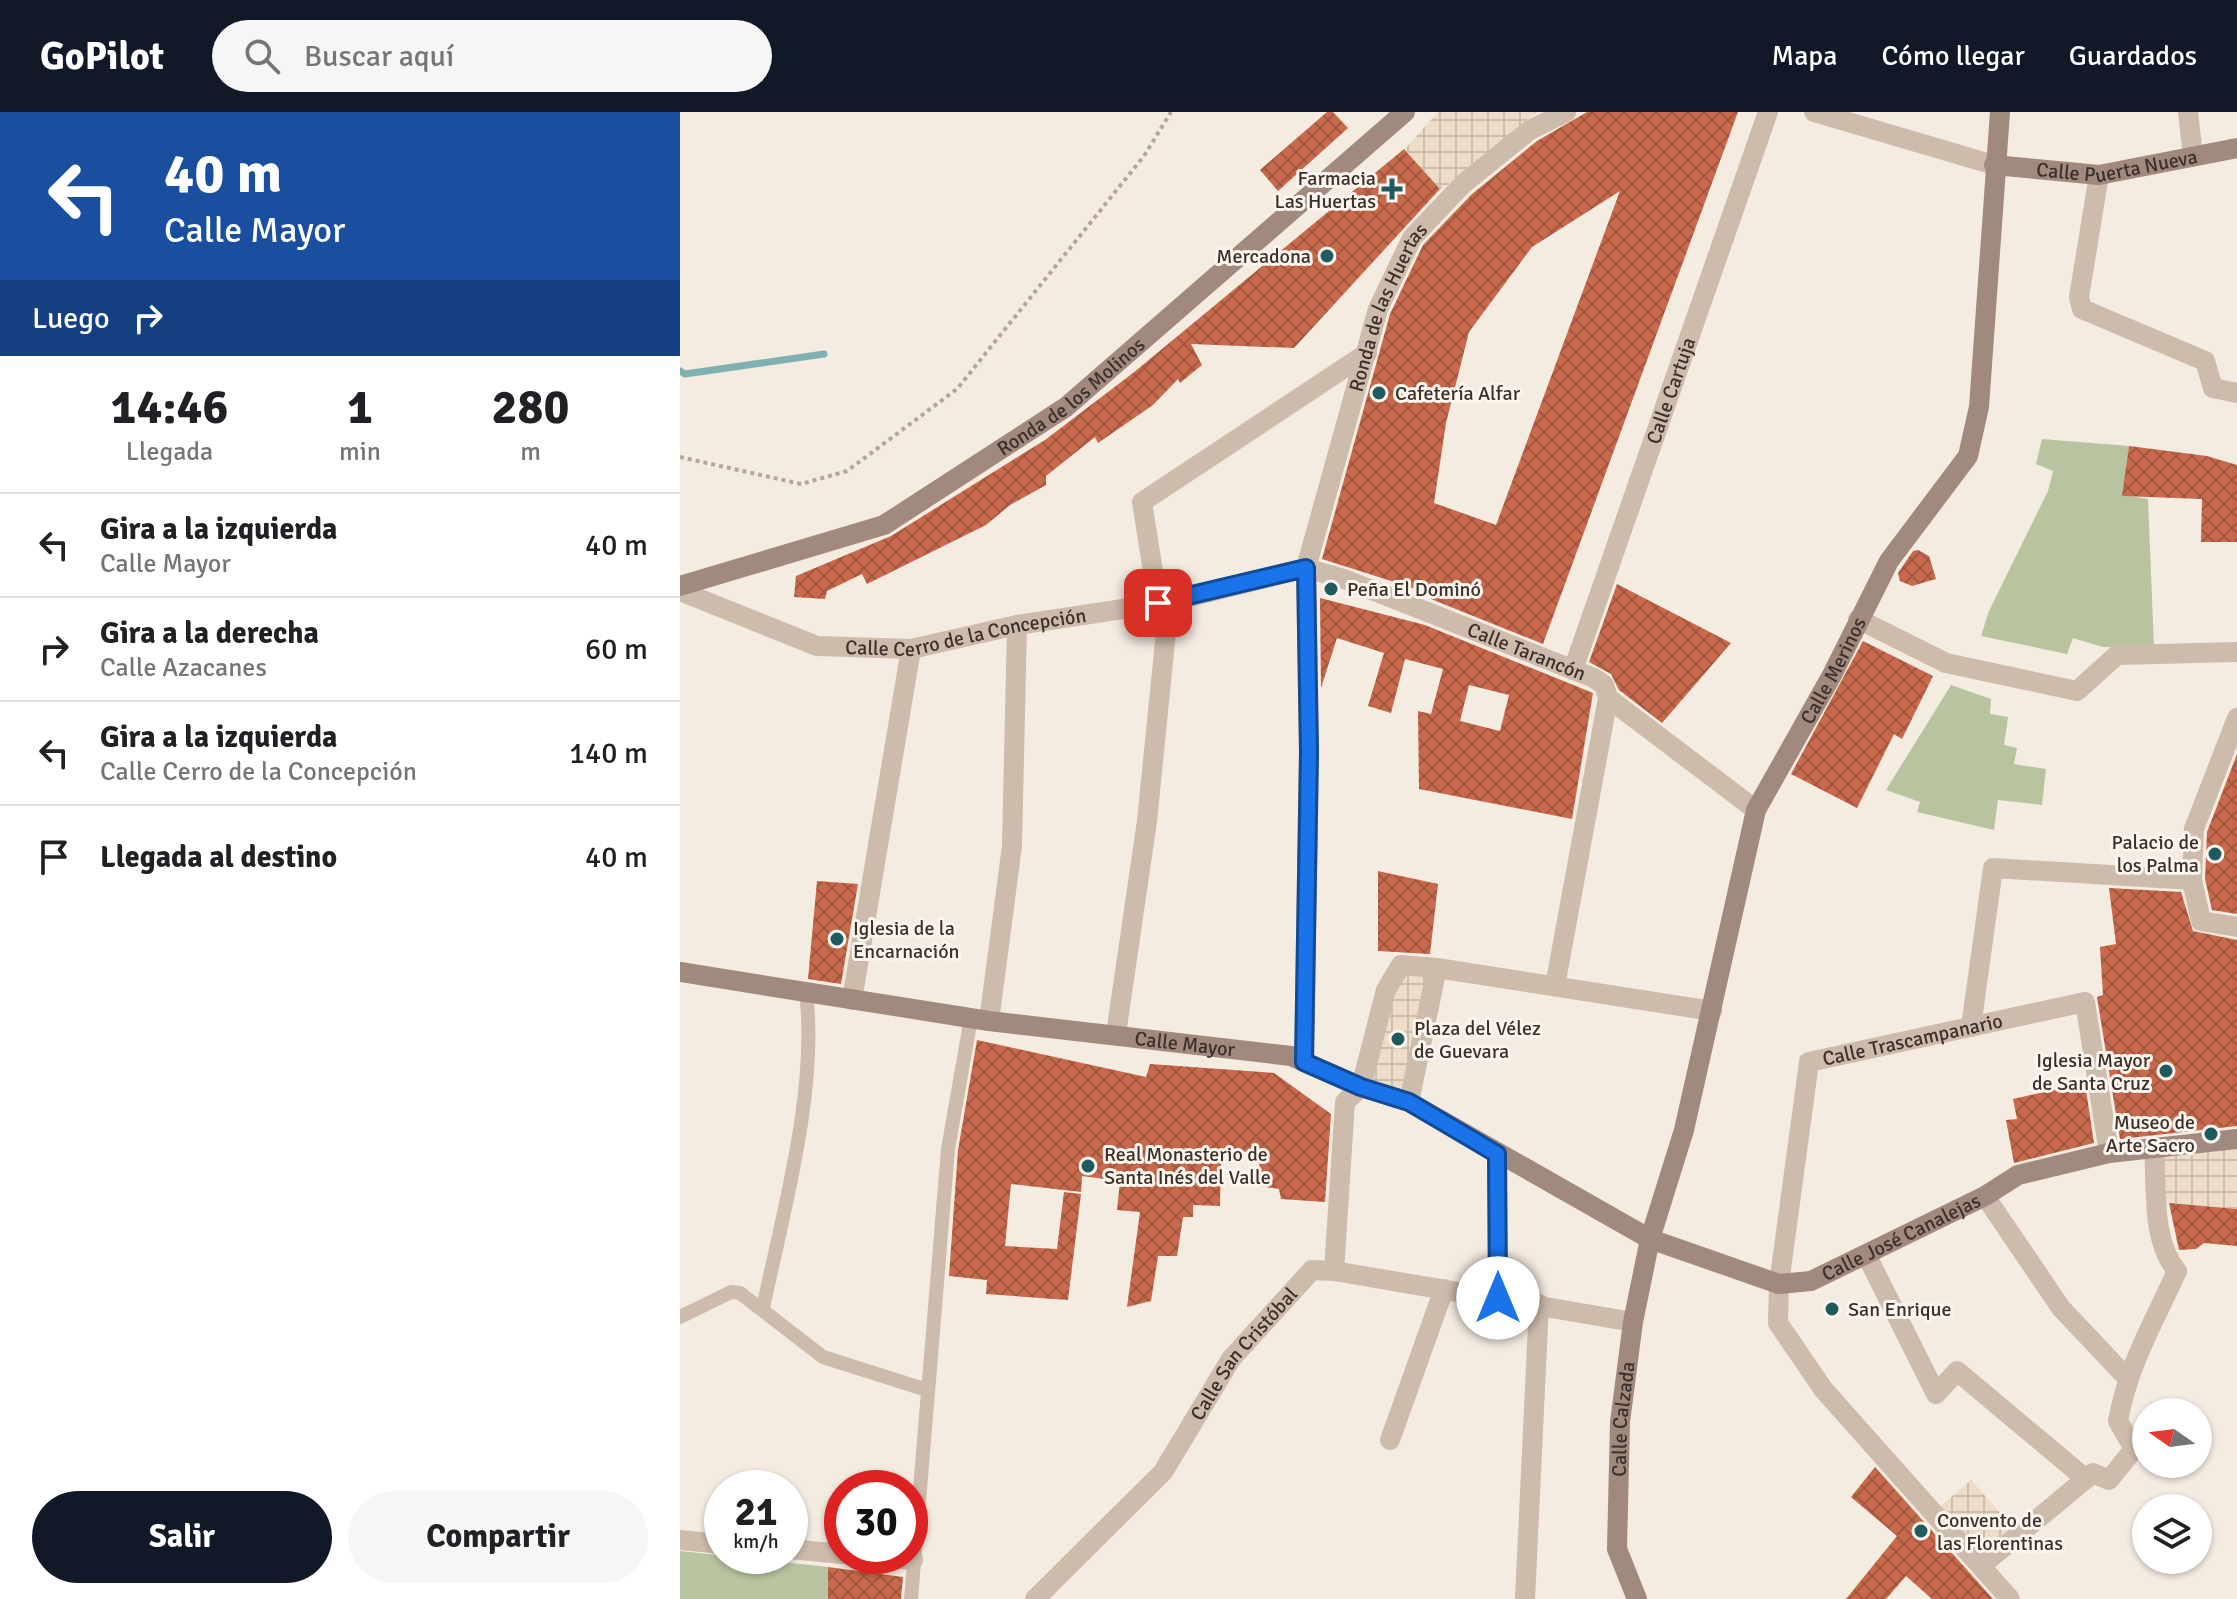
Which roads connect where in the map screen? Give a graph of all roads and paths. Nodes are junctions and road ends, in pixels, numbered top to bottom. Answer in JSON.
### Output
{"nodes":[{"id":1,"x":1171,"y":112,"type":"edge"},
{"id":2,"x":1405,"y":112,"type":"edge"},
{"id":3,"x":1566,"y":112,"type":"edge"},
{"id":4,"x":1768,"y":112,"type":"edge"},
{"id":5,"x":1814,"y":112,"type":"edge"},
{"id":6,"x":2000,"y":112,"type":"edge"},
{"id":7,"x":2188,"y":112,"type":"edge"},
{"id":8,"x":2237,"y":148,"type":"edge"},
{"id":9,"x":2193,"y":156,"type":"junction"},
{"id":10,"x":1994,"y":165,"type":"junction"},
{"id":11,"x":2099,"y":175,"type":"junction"},
{"id":12,"x":1367,"y":353,"type":"junction"},
{"id":13,"x":2237,"y":393,"type":"edge"},
{"id":14,"x":680,"y":457,"type":"edge"},
{"id":15,"x":1306,"y":568,"type":"junction"},
{"id":16,"x":680,"y":589,"type":"edge"},
{"id":17,"x":1163,"y":602,"type":"junction"},
{"id":18,"x":1858,"y":619,"type":"junction"},
{"id":19,"x":1017,"y":625,"type":"junction"},
{"id":20,"x":911,"y":649,"type":"junction"},
{"id":21,"x":2237,"y":652,"type":"edge"},
{"id":22,"x":1573,"y":670,"type":"junction"},
{"id":23,"x":1608,"y":698,"type":"junction"},
{"id":24,"x":2237,"y":718,"type":"edge"},
{"id":25,"x":1756,"y":810,"type":"junction"},
{"id":26,"x":2192,"y":880,"type":"junction"},
{"id":27,"x":2237,"y":927,"type":"edge"},
{"id":28,"x":1437,"y":968,"type":"junction"},
{"id":29,"x":685,"y":970,"type":"edge"},
{"id":30,"x":1555,"y":986,"type":"junction"},
{"id":31,"x":806,"y":993,"type":"junction"},
{"id":32,"x":852,"y":1000,"type":"junction"},
{"id":33,"x":1712,"y":1011,"type":"junction"},
{"id":34,"x":980,"y":1019,"type":"junction"},
{"id":35,"x":1971,"y":1027,"type":"junction"},
{"id":36,"x":1116,"y":1034,"type":"junction"},
{"id":37,"x":1304,"y":1062,"type":"junction"},
{"id":38,"x":1361,"y":1087,"type":"junction"},
{"id":39,"x":1409,"y":1102,"type":"junction"},
{"id":40,"x":2237,"y":1139,"type":"edge"},
{"id":41,"x":2154,"y":1149,"type":"junction"},
{"id":42,"x":2109,"y":1153,"type":"junction"},
{"id":43,"x":1497,"y":1154,"type":"junction"},
{"id":44,"x":1985,"y":1196,"type":"junction"},
{"id":45,"x":1650,"y":1239,"type":"junction"},
{"id":46,"x":1867,"y":1256,"type":"junction"},
{"id":47,"x":1334,"y":1271,"type":"junction"},
{"id":48,"x":1779,"y":1284,"type":"junction"},
{"id":49,"x":1444,"y":1289,"type":"junction"},
{"id":50,"x":1498,"y":1298,"type":"junction"},
{"id":51,"x":1539,"y":1304,"type":"junction"},
{"id":52,"x":763,"y":1308,"type":"junction"},
{"id":53,"x":680,"y":1317,"type":"edge"},
{"id":54,"x":1633,"y":1322,"type":"junction"},
{"id":55,"x":2128,"y":1379,"type":"junction"},
{"id":56,"x":927,"y":1390,"type":"junction"},
{"id":57,"x":1390,"y":1440,"type":"dead end"},
{"id":58,"x":920,"y":1470,"type":"edge"},
{"id":59,"x":2086,"y":1479,"type":"junction"},
{"id":60,"x":680,"y":1540,"type":"edge"},
{"id":61,"x":704,"y":1542,"type":"edge"},
{"id":62,"x":1982,"y":1565,"type":"junction"},
{"id":63,"x":912,"y":1574,"type":"edge"},
{"id":64,"x":911,"y":1599,"type":"edge"},
{"id":65,"x":1035,"y":1599,"type":"edge"},
{"id":66,"x":1525,"y":1599,"type":"edge"},
{"id":67,"x":1637,"y":1599,"type":"edge"},
{"id":68,"x":2010,"y":1599,"type":"edge"}],
"edges":[{"from":1,"to":14,"type":"path"},
{"from":2,"to":16,"type":"street","name":"Ronda de los Molinos"},
{"from":3,"to":12,"type":"street","name":"Ronda de las Huertas"},
{"from":4,"to":22,"type":"street","name":"Calle Cartuja"},
{"from":5,"to":10,"type":"street"},
{"from":6,"to":10,"type":"street","name":"Calle Merinos"},
{"from":7,"to":9,"type":"street"},
{"from":8,"to":9,"type":"street","name":"Calle Puerta Nueva"},
{"from":9,"to":11,"type":"street","name":"Calle Puerta Nueva"},
{"from":10,"to":11,"type":"street","name":"Calle Puerta Nueva"},
{"from":10,"to":18,"type":"street","name":"Calle Merinos"},
{"from":11,"to":13,"type":"street"},
{"from":12,"to":15,"type":"street","name":"Ronda de las Huertas"},
{"from":12,"to":17,"type":"street"},
{"from":15,"to":17,"type":"street","name":"Calle Cerro de la Concepción"},
{"from":15,"to":22,"type":"street","name":"Calle Tarancón"},
{"from":15,"to":37,"type":"street","name":"Ronda de las Huertas"},
{"from":16,"to":20,"type":"street","name":"Calle Cerro de la Concepción"},
{"from":17,"to":19,"type":"street","name":"Calle Cerro de la Concepción"},
{"from":17,"to":36,"type":"street"},
{"from":18,"to":21,"type":"street"},
{"from":18,"to":25,"type":"street","name":"Calle Merinos"},
{"from":19,"to":20,"type":"street","name":"Calle Cerro de la Concepción"},
{"from":19,"to":34,"type":"street"},
{"from":20,"to":32,"type":"street"},
{"from":22,"to":23,"type":"street","name":"Calle Tarancón"},
{"from":23,"to":25,"type":"street","name":"Calle Tarancón"},
{"from":23,"to":30,"type":"street"},
{"from":24,"to":26,"type":"street"},
{"from":25,"to":33,"type":"street","name":"Calle Merinos"},
{"from":26,"to":27,"type":"street"},
{"from":26,"to":35,"type":"street"},
{"from":28,"to":30,"type":"street"},
{"from":28,"to":38,"type":"street"},
{"from":28,"to":39,"type":"street"},
{"from":29,"to":31,"type":"street","name":"Calle Mayor"},
{"from":30,"to":33,"type":"street"},
{"from":31,"to":32,"type":"street","name":"Calle Mayor"},
{"from":31,"to":52,"type":"lane"},
{"from":32,"to":34,"type":"street","name":"Calle Mayor"},
{"from":33,"to":45,"type":"street","name":"Calle Merinos"},
{"from":34,"to":36,"type":"street","name":"Calle Mayor"},
{"from":34,"to":56,"type":"lane"},
{"from":35,"to":42,"type":"street","name":"Calle Trascampanario"},
{"from":35,"to":48,"type":"street","name":"Calle Trascampanario"},
{"from":36,"to":37,"type":"street","name":"Calle Mayor"},
{"from":37,"to":38,"type":"street","name":"Calle Mayor"},
{"from":38,"to":39,"type":"street","name":"Calle Mayor"},
{"from":38,"to":47,"type":"street"},
{"from":39,"to":43,"type":"street","name":"Calle Mayor"},
{"from":40,"to":41,"type":"street","name":"Calle José Canalejas"},
{"from":41,"to":42,"type":"street","name":"Calle José Canalejas"},
{"from":41,"to":55,"type":"street"},
{"from":42,"to":44,"type":"street","name":"Calle José Canalejas"},
{"from":43,"to":45,"type":"street","name":"Calle Mayor"},
{"from":43,"to":50,"type":"street"},
{"from":44,"to":46,"type":"street","name":"Calle José Canalejas"},
{"from":44,"to":55,"type":"street"},
{"from":45,"to":48,"type":"street","name":"Calle José Canalejas"},
{"from":45,"to":54,"type":"street","name":"Calle Calzada"},
{"from":46,"to":48,"type":"street","name":"Calle José Canalejas"},
{"from":46,"to":59,"type":"street"},
{"from":47,"to":49,"type":"street"},
{"from":47,"to":65,"type":"street","name":"Calle San Cristóbal"},
{"from":48,"to":62,"type":"street"},
{"from":49,"to":50,"type":"street"},
{"from":49,"to":57,"type":"street"},
{"from":50,"to":51,"type":"street"},
{"from":51,"to":54,"type":"street"},
{"from":51,"to":66,"type":"street"},
{"from":52,"to":53,"type":"lane"},
{"from":52,"to":56,"type":"lane"},
{"from":54,"to":67,"type":"street","name":"Calle Calzada"},
{"from":55,"to":59,"type":"street"},
{"from":56,"to":58,"type":"lane"},
{"from":59,"to":62,"type":"street"},
{"from":60,"to":61,"type":"street"},
{"from":62,"to":68,"type":"street"},
{"from":63,"to":64,"type":"lane"}]}
